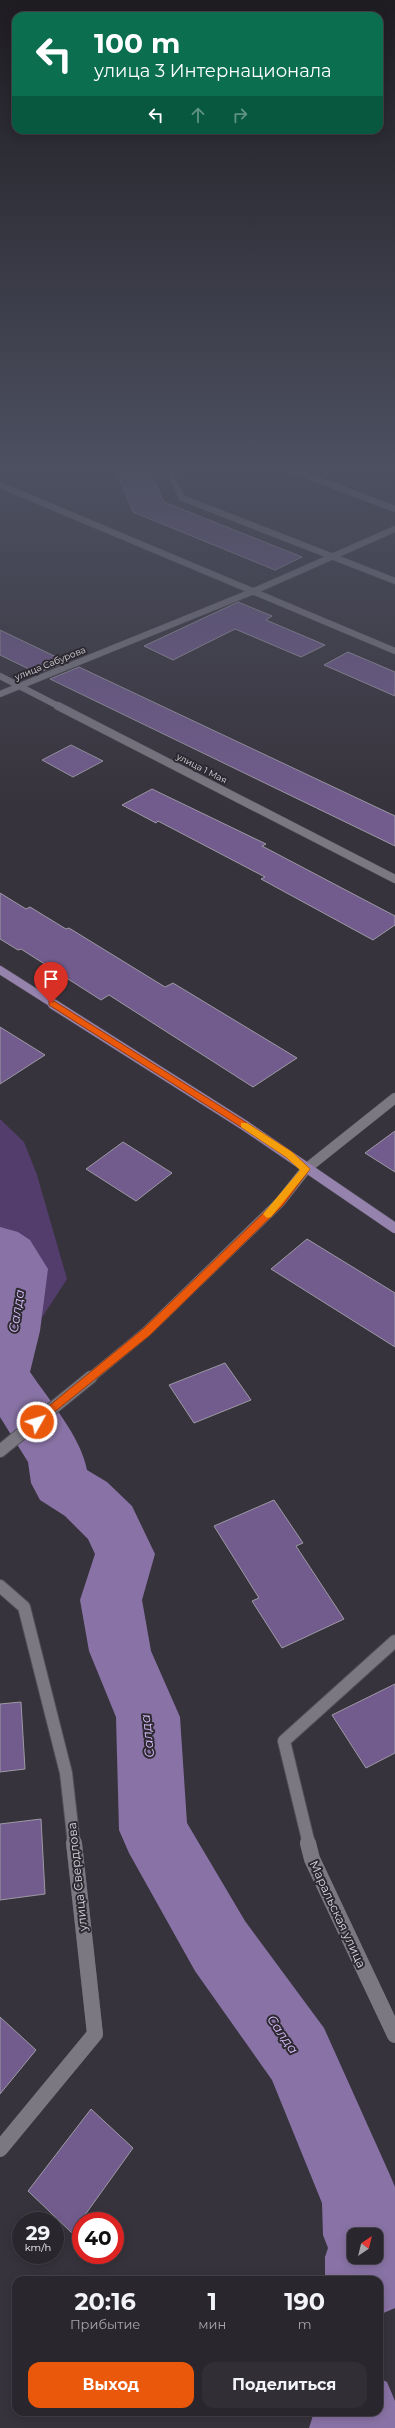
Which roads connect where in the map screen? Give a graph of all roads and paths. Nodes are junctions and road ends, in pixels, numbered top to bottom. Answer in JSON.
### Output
{"nodes":[{"id":1,"x":235,"y":582,"type":"edge"},
{"id":2,"x":273,"y":582,"type":"edge"},
{"id":3,"x":254,"y":590,"type":"junction"},
{"id":4,"x":395,"y":651,"type":"edge"},
{"id":5,"x":0,"y":676,"type":"edge"},
{"id":6,"x":20,"y":686,"type":"junction"},
{"id":7,"x":0,"y":694,"type":"edge"},
{"id":8,"x":395,"y":879,"type":"edge"},
{"id":9,"x":0,"y":970,"type":"edge"},
{"id":10,"x":395,"y":1098,"type":"edge"},
{"id":11,"x":306,"y":1169,"type":"junction"},
{"id":12,"x":395,"y":1228,"type":"edge"},
{"id":13,"x":0,"y":1451,"type":"edge"},
{"id":14,"x":0,"y":1586,"type":"edge"},
{"id":15,"x":395,"y":1641,"type":"edge"},
{"id":16,"x":394,"y":2029,"type":"edge"},
{"id":17,"x":0,"y":2149,"type":"edge"}],
"edges":[{"from":1,"to":3,"type":"street"},
{"from":2,"to":3,"type":"street","name":"улица Сабурова"},
{"from":3,"to":4,"type":"street"},
{"from":3,"to":6,"type":"street","name":"улица Сабурова"},
{"from":5,"to":6,"type":"street","name":"улица 1 Мая"},
{"from":6,"to":7,"type":"street","name":"улица Сабурова"},
{"from":6,"to":8,"type":"street","name":"улица 1 Мая"},
{"from":9,"to":11,"type":"main road"},
{"from":10,"to":11,"type":"street"},
{"from":11,"to":12,"type":"main road"},
{"from":11,"to":13,"type":"street"},
{"from":14,"to":17,"type":"street","name":"улица Свердлова"},
{"from":15,"to":16,"type":"street","name":"Маральская улица"}]}
